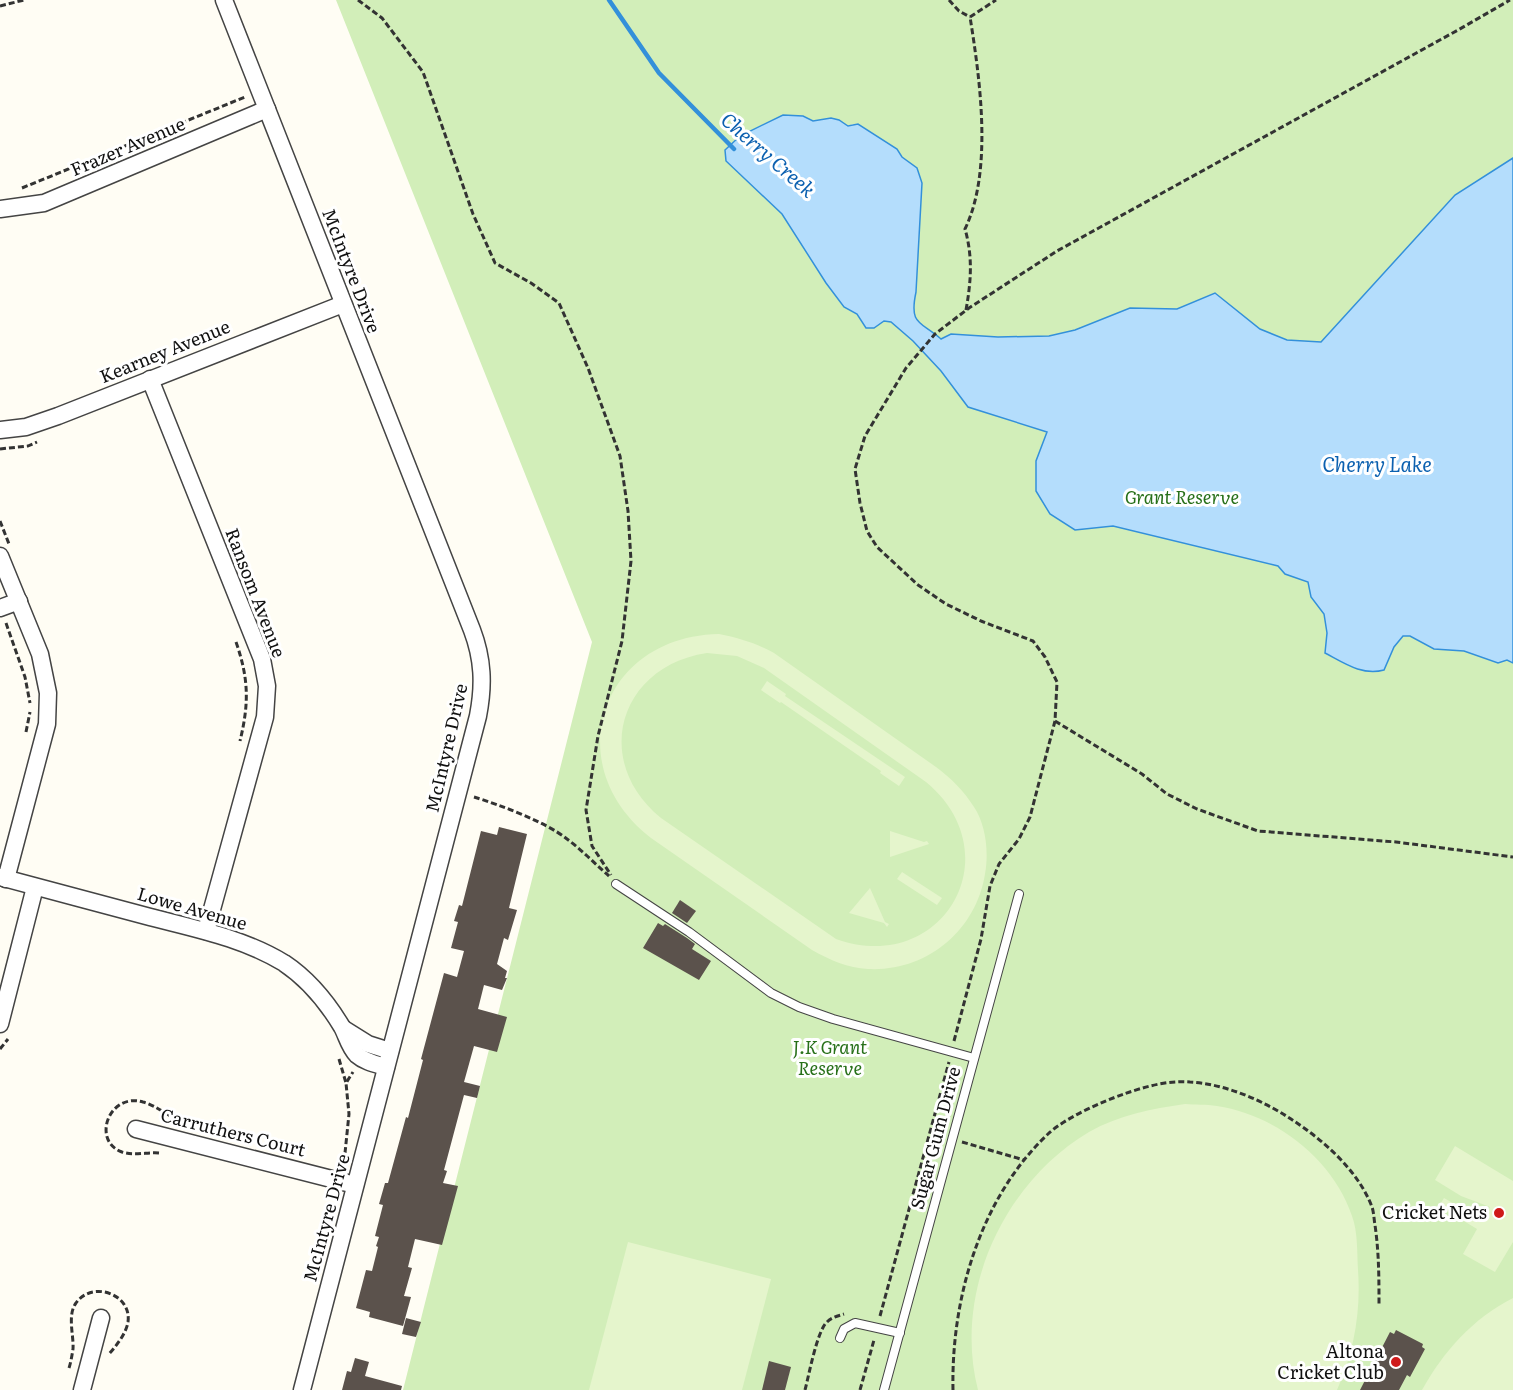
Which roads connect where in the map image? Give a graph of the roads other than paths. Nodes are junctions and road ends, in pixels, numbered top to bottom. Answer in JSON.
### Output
{"nodes":[{"id":1,"x":224,"y":0,"type":"edge"},
{"id":2,"x":260,"y":112,"type":"junction"},
{"id":3,"x":0,"y":209,"type":"edge"},
{"id":4,"x":343,"y":304,"type":"junction"},
{"id":5,"x":150,"y":379,"type":"junction"},
{"id":6,"x":0,"y":430,"type":"edge"},
{"id":7,"x":0,"y":556,"type":"edge"},
{"id":8,"x":19,"y":601,"type":"junction"},
{"id":9,"x":1,"y":608,"type":"edge"},
{"id":10,"x":3,"y":878,"type":"edge"},
{"id":11,"x":616,"y":884,"type":"road end"},
{"id":12,"x":35,"y":887,"type":"junction"},
{"id":13,"x":1018,"y":894,"type":"dead end"},
{"id":14,"x":206,"y":931,"type":"junction"},
{"id":15,"x":0,"y":1024,"type":"edge"},
{"id":16,"x":343,"y":1029,"type":"junction"},
{"id":17,"x":974,"y":1058,"type":"junction"},
{"id":18,"x":388,"y":1059,"type":"junction"},
{"id":19,"x":136,"y":1129,"type":"dead end"},
{"id":20,"x":348,"y":1183,"type":"junction"},
{"id":21,"x":101,"y":1318,"type":"dead end"},
{"id":22,"x":900,"y":1333,"type":"junction"},
{"id":23,"x":840,"y":1338,"type":"dead end"},
{"id":24,"x":82,"y":1390,"type":"edge"},
{"id":25,"x":302,"y":1390,"type":"edge"},
{"id":26,"x":884,"y":1390,"type":"edge"}],
"edges":[{"from":1,"to":2,"type":"street","name":"McIntyre Drive"},
{"from":2,"to":3,"type":"street","name":"Frazer Avenue"},
{"from":2,"to":4,"type":"street","name":"McIntyre Drive"},
{"from":4,"to":5,"type":"street","name":"Kearney Avenue"},
{"from":4,"to":18,"type":"street","name":"McIntyre Drive"},
{"from":5,"to":6,"type":"street","name":"Kearney Avenue"},
{"from":5,"to":14,"type":"street","name":"Ransom Avenue"},
{"from":7,"to":8,"type":"street"},
{"from":8,"to":9,"type":"street"},
{"from":8,"to":10,"type":"street"},
{"from":10,"to":12,"type":"street","name":"Lowe Avenue"},
{"from":11,"to":17,"type":"lane"},
{"from":12,"to":14,"type":"street","name":"Lowe Avenue"},
{"from":12,"to":15,"type":"street"},
{"from":13,"to":17,"type":"lane","name":"Sugar Gum Drive"},
{"from":14,"to":16,"type":"street","name":"Lowe Avenue"},
{"from":16,"to":18,"type":"street","name":"Lowe Avenue"},
{"from":16,"to":18,"type":"street","name":"Lowe Avenue"},
{"from":17,"to":22,"type":"lane","name":"Sugar Gum Drive"},
{"from":18,"to":20,"type":"street","name":"McIntyre Drive"},
{"from":19,"to":20,"type":"street","name":"Carruthers Court"},
{"from":20,"to":25,"type":"street","name":"McIntyre Drive"},
{"from":21,"to":24,"type":"street"},
{"from":22,"to":23,"type":"lane"},
{"from":22,"to":26,"type":"lane","name":"Sugar Gum Drive"}]}
